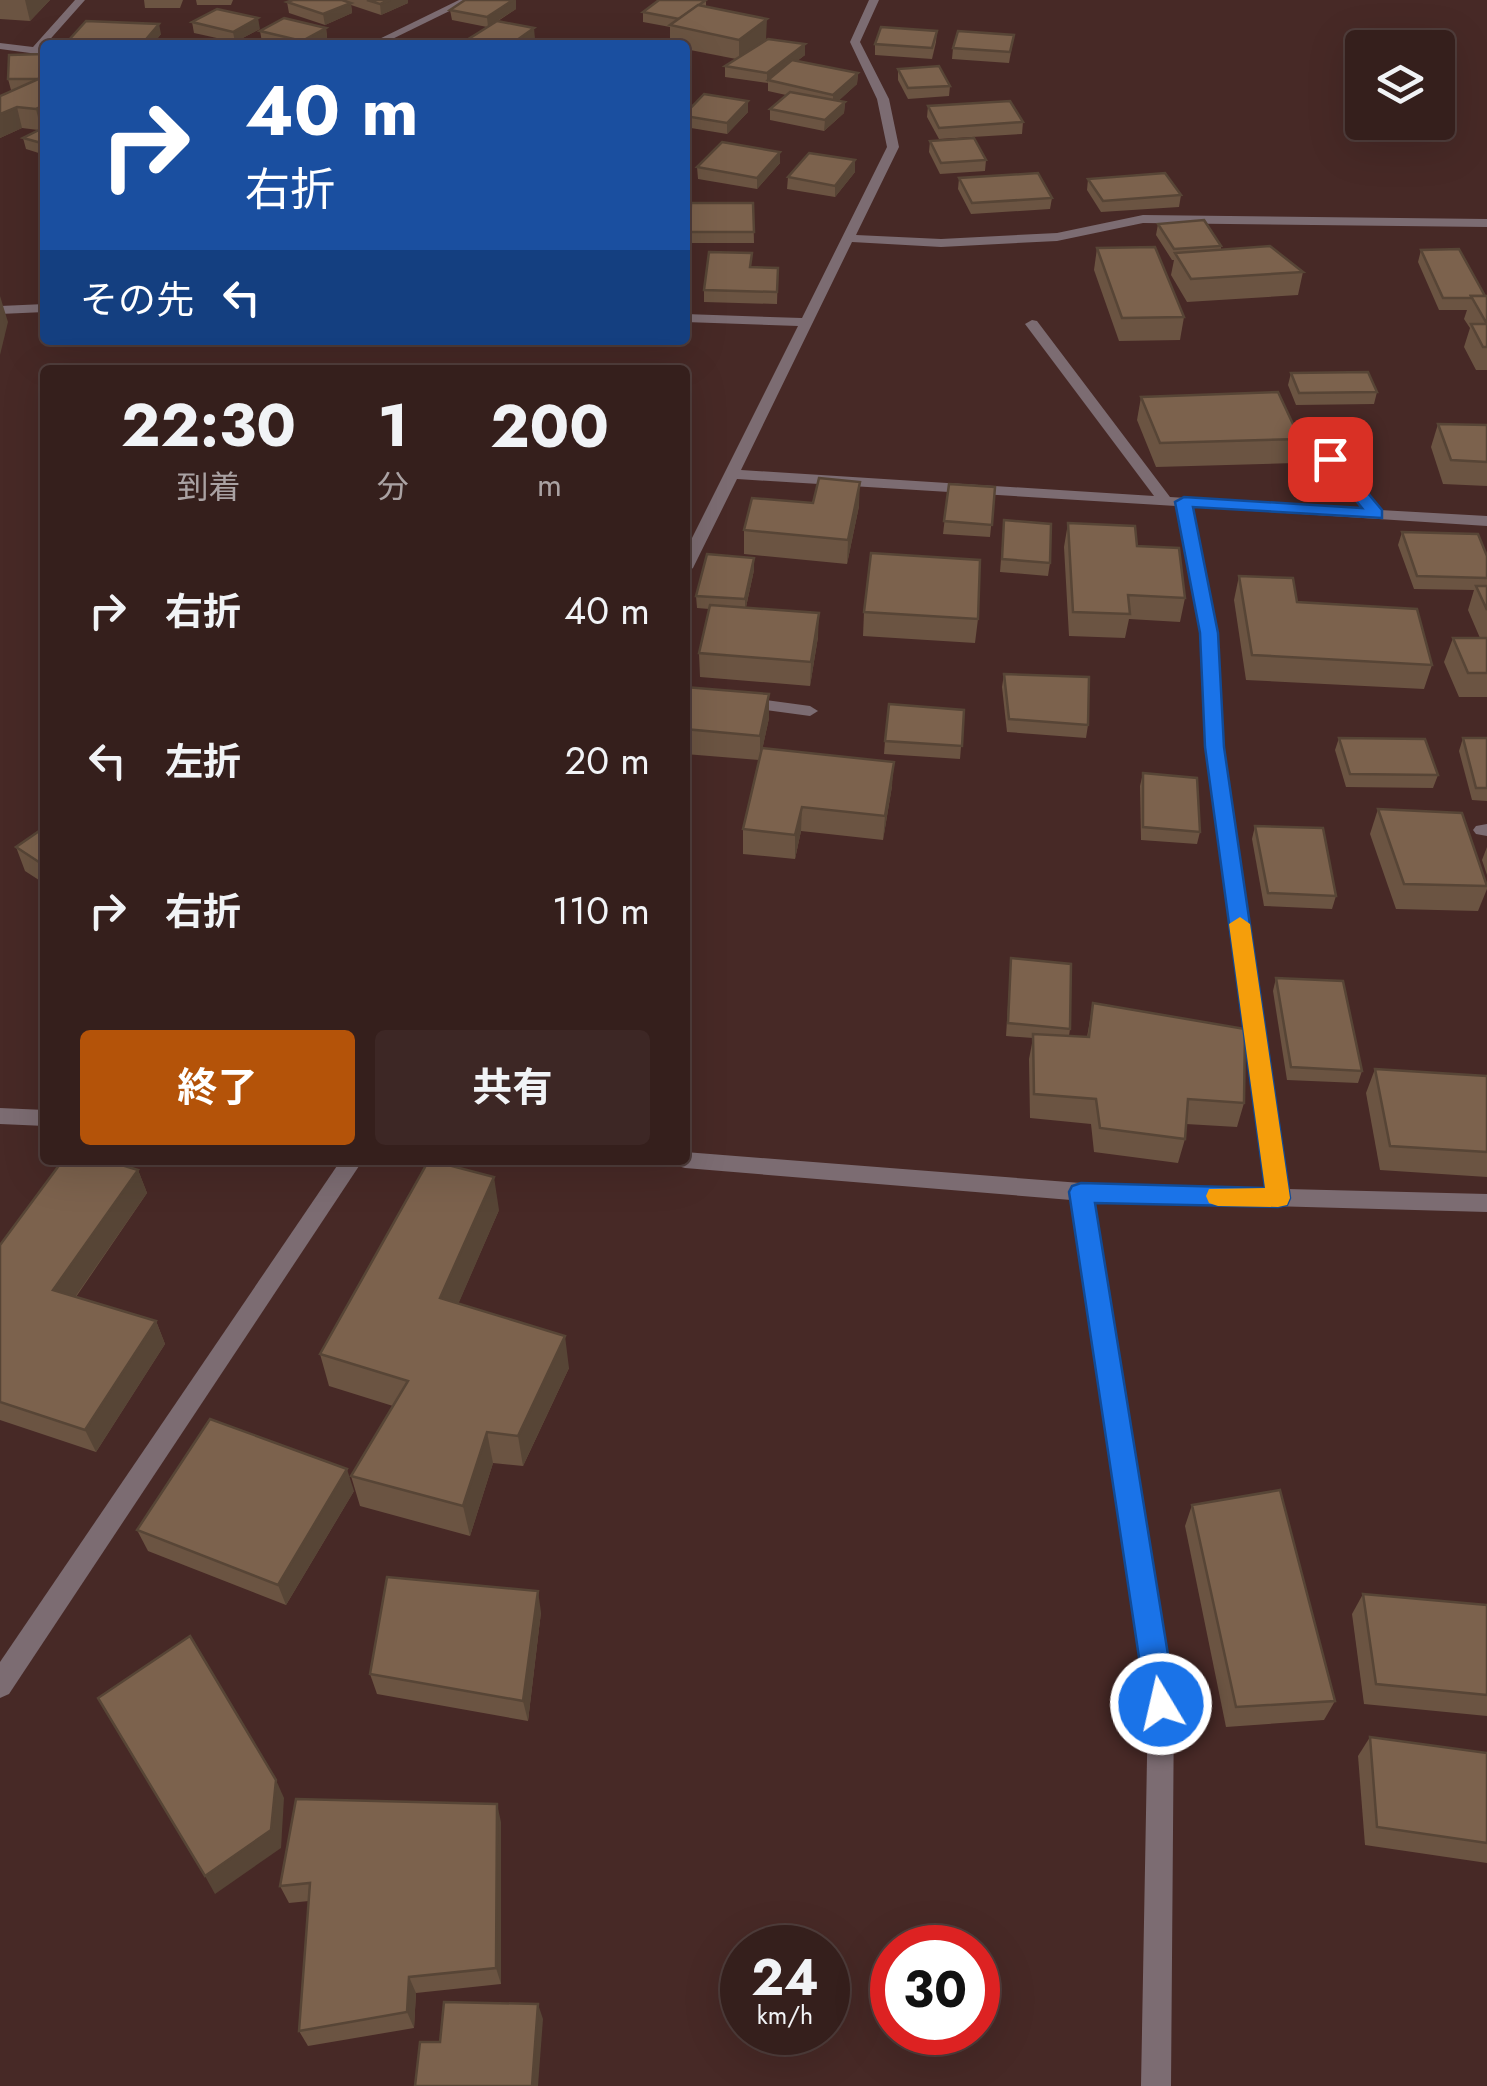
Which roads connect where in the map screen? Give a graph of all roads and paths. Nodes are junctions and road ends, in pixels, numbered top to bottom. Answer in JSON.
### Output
{"nodes":[{"id":1,"x":80,"y":0,"type":"edge"},
{"id":2,"x":468,"y":0,"type":"edge"},
{"id":3,"x":874,"y":0,"type":"edge"},
{"id":4,"x":49,"y":40,"type":"edge"},
{"id":5,"x":383,"y":40,"type":"edge"},
{"id":6,"x":0,"y":46,"type":"edge"},
{"id":7,"x":40,"y":50,"type":"edge"},
{"id":8,"x":1487,"y":223,"type":"edge"},
{"id":9,"x":847,"y":238,"type":"junction"},
{"id":10,"x":40,"y":308,"type":"edge"},
{"id":11,"x":0,"y":310,"type":"edge"},
{"id":12,"x":690,"y":318,"type":"edge"},
{"id":13,"x":804,"y":322,"type":"junction"},
{"id":14,"x":1032,"y":324,"type":"dead end"},
{"id":15,"x":1330,"y":459,"type":"dead end"},
{"id":16,"x":734,"y":474,"type":"junction"},
{"id":17,"x":1175,"y":501,"type":"junction"},
{"id":18,"x":1376,"y":514,"type":"junction"},
{"id":19,"x":1487,"y":521,"type":"edge"},
{"id":20,"x":690,"y":558,"type":"edge"},
{"id":21,"x":721,"y":699,"type":"edge"},
{"id":22,"x":810,"y":711,"type":"dead end"},
{"id":23,"x":0,"y":1116,"type":"edge"},
{"id":24,"x":40,"y":1118,"type":"edge"},
{"id":25,"x":690,"y":1160,"type":"edge"},
{"id":26,"x":349,"y":1165,"type":"edge"},
{"id":27,"x":1081,"y":1192,"type":"junction"},
{"id":28,"x":1278,"y":1198,"type":"junction"},
{"id":29,"x":1487,"y":1203,"type":"edge"},
{"id":30,"x":0,"y":1685,"type":"edge"},
{"id":31,"x":1156,"y":2086,"type":"edge"}],
"edges":[{"from":1,"to":4,"type":"street"},
{"from":2,"to":5,"type":"street"},
{"from":3,"to":9,"type":"street"},
{"from":6,"to":7,"type":"street"},
{"from":8,"to":9,"type":"street"},
{"from":9,"to":13,"type":"street"},
{"from":10,"to":11,"type":"street"},
{"from":12,"to":13,"type":"street"},
{"from":13,"to":16,"type":"street"},
{"from":14,"to":17,"type":"street"},
{"from":15,"to":18,"type":"street"},
{"from":16,"to":17,"type":"street"},
{"from":16,"to":20,"type":"street"},
{"from":17,"to":18,"type":"street"},
{"from":17,"to":28,"type":"street"},
{"from":18,"to":19,"type":"street"},
{"from":21,"to":22,"type":"street"},
{"from":23,"to":24,"type":"street"},
{"from":25,"to":27,"type":"street"},
{"from":26,"to":30,"type":"street"},
{"from":27,"to":28,"type":"street"},
{"from":27,"to":31,"type":"street"},
{"from":28,"to":29,"type":"street"}]}
